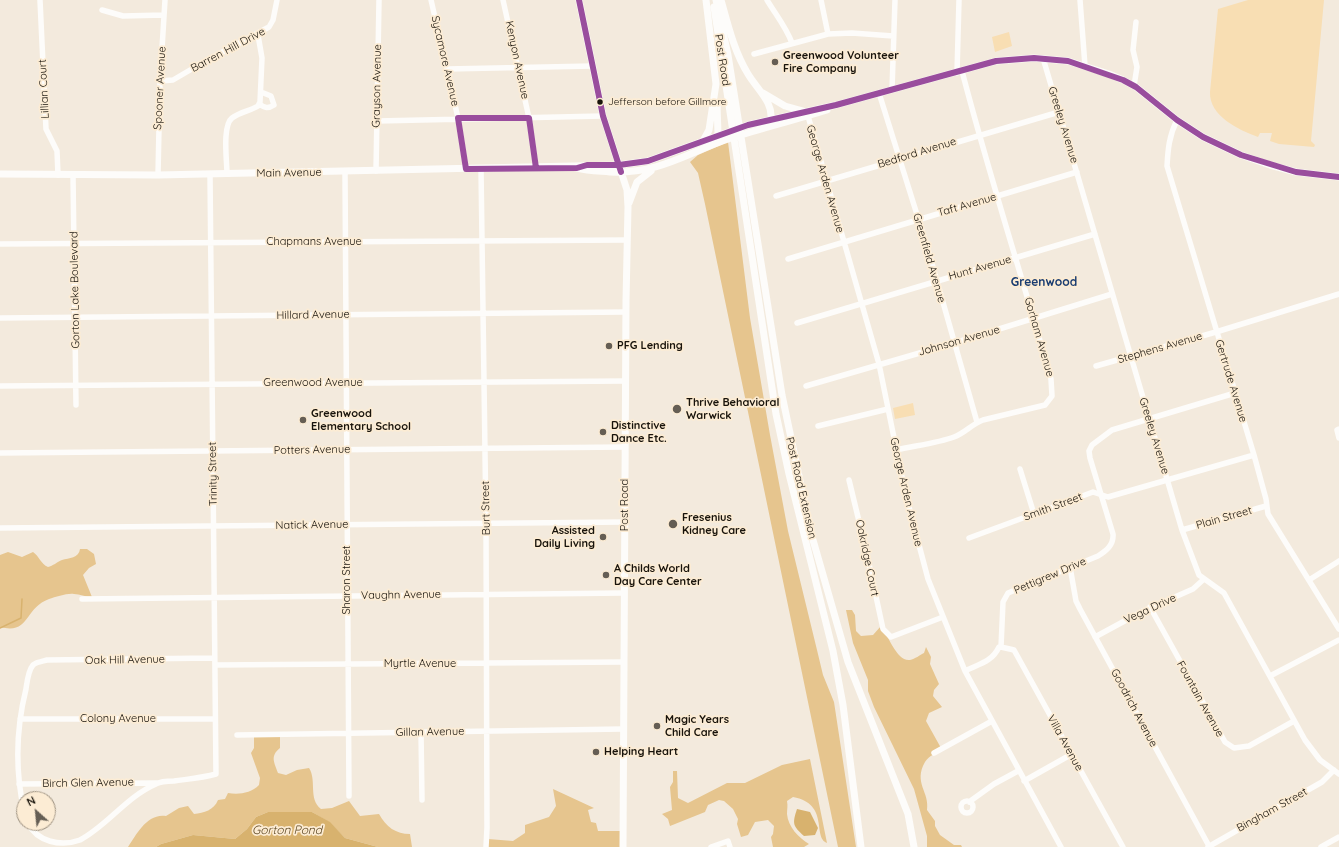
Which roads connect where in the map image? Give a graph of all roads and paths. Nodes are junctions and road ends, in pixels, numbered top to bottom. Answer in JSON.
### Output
{"nodes":[{"id":1,"x":40,"y":0,"type":"edge"},
{"id":2,"x":165,"y":0,"type":"edge"},
{"id":3,"x":277,"y":0,"type":"edge"},
{"id":4,"x":379,"y":0,"type":"edge"},
{"id":5,"x":432,"y":0,"type":"edge"},
{"id":6,"x":503,"y":0,"type":"edge"},
{"id":7,"x":579,"y":0,"type":"edge"},
{"id":8,"x":706,"y":0,"type":"edge"},
{"id":9,"x":713,"y":0,"type":"edge"},
{"id":10,"x":716,"y":0,"type":"edge"},
{"id":11,"x":721,"y":0,"type":"edge"},
{"id":12,"x":767,"y":0,"type":"edge"},
{"id":13,"x":821,"y":0,"type":"edge"},
{"id":14,"x":895,"y":0,"type":"edge"},
{"id":15,"x":959,"y":0,"type":"edge"},
{"id":16,"x":1080,"y":0,"type":"edge"},
{"id":17,"x":102,"y":10,"type":"dead end"},
{"id":18,"x":164,"y":15,"type":"junction"},
{"id":19,"x":1136,"y":22,"type":"dead end"},
{"id":20,"x":828,"y":34,"type":"junction"},
{"id":21,"x":258,"y":35,"type":"junction"},
{"id":22,"x":893,"y":36,"type":"junction"},
{"id":23,"x":792,"y":43,"type":"junction"},
{"id":24,"x":754,"y":54,"type":"dead end"},
{"id":25,"x":1043,"y":58,"type":"junction"},
{"id":26,"x":593,"y":66,"type":"junction"},
{"id":27,"x":1085,"y":66,"type":"junction"},
{"id":28,"x":519,"y":68,"type":"junction"},
{"id":29,"x":447,"y":69,"type":"junction"},
{"id":30,"x":959,"y":72,"type":"junction"},
{"id":31,"x":160,"y":81,"type":"junction"},
{"id":32,"x":716,"y":84,"type":"junction"},
{"id":33,"x":1134,"y":86,"type":"junction"},
{"id":34,"x":892,"y":90,"type":"junction"},
{"id":35,"x":261,"y":92,"type":"junction"},
{"id":36,"x":762,"y":93,"type":"junction"},
{"id":37,"x":878,"y":93,"type":"junction"},
{"id":38,"x":259,"y":104,"type":"junction"},
{"id":39,"x":1059,"y":112,"type":"junction"},
{"id":40,"x":805,"y":114,"type":"junction"},
{"id":41,"x":603,"y":116,"type":"junction"},
{"id":42,"x":458,"y":118,"type":"junction"},
{"id":43,"x":529,"y":118,"type":"junction"},
{"id":44,"x":735,"y":118,"type":"junction"},
{"id":45,"x":771,"y":119,"type":"junction"},
{"id":46,"x":1177,"y":120,"type":"junction"},
{"id":47,"x":377,"y":121,"type":"junction"},
{"id":48,"x":762,"y":129,"type":"junction"},
{"id":49,"x":721,"y":133,"type":"junction"},
{"id":50,"x":978,"y":135,"type":"junction"},
{"id":51,"x":703,"y":141,"type":"junction"},
{"id":52,"x":725,"y":141,"type":"junction"},
{"id":53,"x":898,"y":158,"type":"junction"},
{"id":54,"x":536,"y":168,"type":"junction"},
{"id":55,"x":466,"y":169,"type":"junction"},
{"id":56,"x":481,"y":169,"type":"junction"},
{"id":57,"x":620,"y":169,"type":"junction"},
{"id":58,"x":653,"y":169,"type":"junction"},
{"id":59,"x":376,"y":171,"type":"junction"},
{"id":60,"x":345,"y":172,"type":"junction"},
{"id":61,"x":1077,"y":172,"type":"junction"},
{"id":62,"x":0,"y":174,"type":"edge"},
{"id":63,"x":210,"y":174,"type":"junction"},
{"id":64,"x":227,"y":174,"type":"junction"},
{"id":65,"x":58,"y":175,"type":"junction"},
{"id":66,"x":73,"y":175,"type":"junction"},
{"id":67,"x":158,"y":175,"type":"junction"},
{"id":68,"x":1339,"y":177,"type":"edge"},
{"id":69,"x":826,"y":180,"type":"junction"},
{"id":70,"x":776,"y":196,"type":"dead end"},
{"id":71,"x":998,"y":196,"type":"junction"},
{"id":72,"x":628,"y":207,"type":"junction"},
{"id":73,"x":918,"y":219,"type":"junction"},
{"id":74,"x":1095,"y":234,"type":"junction"},
{"id":75,"x":628,"y":240,"type":"junction"},
{"id":76,"x":482,"y":241,"type":"junction"},
{"id":77,"x":346,"y":242,"type":"junction"},
{"id":78,"x":843,"y":242,"type":"junction"},
{"id":79,"x":74,"y":243,"type":"junction"},
{"id":80,"x":210,"y":243,"type":"junction"},
{"id":81,"x":0,"y":244,"type":"edge"},
{"id":82,"x":1016,"y":258,"type":"junction"},
{"id":83,"x":788,"y":259,"type":"dead end"},
{"id":84,"x":936,"y":281,"type":"junction"},
{"id":85,"x":1112,"y":294,"type":"junction"},
{"id":86,"x":1339,"y":294,"type":"edge"},
{"id":87,"x":861,"y":304,"type":"junction"},
{"id":88,"x":626,"y":312,"type":"junction"},
{"id":89,"x":482,"y":313,"type":"junction"},
{"id":90,"x":346,"y":314,"type":"junction"},
{"id":91,"x":211,"y":316,"type":"junction"},
{"id":92,"x":75,"y":317,"type":"junction"},
{"id":93,"x":0,"y":318,"type":"edge"},
{"id":94,"x":1034,"y":319,"type":"junction"},
{"id":95,"x":797,"y":323,"type":"dead end"},
{"id":96,"x":1216,"y":332,"type":"junction"},
{"id":97,"x":954,"y":343,"type":"junction"},
{"id":98,"x":1131,"y":357,"type":"junction"},
{"id":99,"x":879,"y":364,"type":"junction"},
{"id":100,"x":1096,"y":366,"type":"dead end"},
{"id":101,"x":625,"y":381,"type":"junction"},
{"id":102,"x":483,"y":382,"type":"junction"},
{"id":103,"x":346,"y":383,"type":"junction"},
{"id":104,"x":212,"y":384,"type":"junction"},
{"id":105,"x":76,"y":385,"type":"junction"},
{"id":106,"x":0,"y":386,"type":"edge"},
{"id":107,"x":806,"y":386,"type":"dead end"},
{"id":108,"x":1235,"y":393,"type":"junction"},
{"id":109,"x":76,"y":404,"type":"dead end"},
{"id":110,"x":888,"y":409,"type":"junction"},
{"id":111,"x":1149,"y":418,"type":"junction"},
{"id":112,"x":977,"y":422,"type":"junction"},
{"id":113,"x":818,"y":426,"type":"dead end"},
{"id":114,"x":1338,"y":430,"type":"edge"},
{"id":115,"x":1339,"y":438,"type":"edge"},
{"id":116,"x":625,"y":447,"type":"junction"},
{"id":117,"x":484,"y":449,"type":"junction"},
{"id":118,"x":346,"y":450,"type":"junction"},
{"id":119,"x":896,"y":450,"type":"junction"},
{"id":120,"x":212,"y":451,"type":"junction"},
{"id":121,"x":0,"y":453,"type":"edge"},
{"id":122,"x":1254,"y":455,"type":"junction"},
{"id":123,"x":1020,"y":469,"type":"dead end"},
{"id":124,"x":849,"y":480,"type":"dead end"},
{"id":125,"x":1167,"y":480,"type":"junction"},
{"id":126,"x":1100,"y":494,"type":"junction"},
{"id":127,"x":1266,"y":506,"type":"junction"},
{"id":128,"x":1034,"y":514,"type":"junction"},
{"id":129,"x":625,"y":522,"type":"junction"},
{"id":130,"x":486,"y":523,"type":"junction"},
{"id":131,"x":347,"y":524,"type":"junction"},
{"id":132,"x":213,"y":526,"type":"junction"},
{"id":133,"x":0,"y":528,"type":"edge"},
{"id":134,"x":1182,"y":530,"type":"junction"},
{"id":135,"x":969,"y":538,"type":"dead end"},
{"id":136,"x":1339,"y":561,"type":"edge"},
{"id":137,"x":1070,"y":567,"type":"junction"},
{"id":138,"x":1204,"y":579,"type":"junction"},
{"id":139,"x":1309,"y":580,"type":"junction"},
{"id":140,"x":624,"y":593,"type":"junction"},
{"id":141,"x":486,"y":594,"type":"junction"},
{"id":142,"x":347,"y":596,"type":"junction"},
{"id":143,"x":214,"y":597,"type":"junction"},
{"id":144,"x":82,"y":599,"type":"dead end"},
{"id":145,"x":1150,"y":608,"type":"junction"},
{"id":146,"x":943,"y":617,"type":"junction"},
{"id":147,"x":1339,"y":629,"type":"edge"},
{"id":148,"x":1095,"y":637,"type":"junction"},
{"id":149,"x":1339,"y":640,"type":"edge"},
{"id":150,"x":1001,"y":647,"type":"junction"},
{"id":151,"x":214,"y":658,"type":"junction"},
{"id":152,"x":624,"y":662,"type":"junction"},
{"id":153,"x":487,"y":663,"type":"junction"},
{"id":154,"x":348,"y":664,"type":"junction"},
{"id":155,"x":214,"y":665,"type":"junction"},
{"id":156,"x":965,"y":671,"type":"junction"},
{"id":157,"x":1270,"y":676,"type":"junction"},
{"id":158,"x":20,"y":719,"type":"junction"},
{"id":159,"x":215,"y":719,"type":"junction"},
{"id":160,"x":992,"y":721,"type":"junction"},
{"id":161,"x":1294,"y":721,"type":"junction"},
{"id":162,"x":623,"y":729,"type":"junction"},
{"id":163,"x":487,"y":731,"type":"junction"},
{"id":164,"x":421,"y":732,"type":"junction"},
{"id":165,"x":348,"y":734,"type":"junction"},
{"id":166,"x":238,"y":735,"type":"dead end"},
{"id":167,"x":934,"y":752,"type":"dead end"},
{"id":168,"x":1072,"y":754,"type":"junction"},
{"id":169,"x":1334,"y":770,"type":"junction"},
{"id":170,"x":1018,"y":771,"type":"junction"},
{"id":171,"x":1339,"y":774,"type":"edge"},
{"id":172,"x":1024,"y":781,"type":"junction"},
{"id":173,"x":157,"y":783,"type":"junction"},
{"id":174,"x":19,"y":784,"type":"junction"},
{"id":175,"x":20,"y":791,"type":"edge"},
{"id":176,"x":349,"y":796,"type":"dead end"},
{"id":177,"x":422,"y":800,"type":"dead end"},
{"id":178,"x":969,"y":802,"type":"dead end"},
{"id":179,"x":33,"y":831,"type":"edge"},
{"id":180,"x":1339,"y":837,"type":"edge"},
{"id":181,"x":729,"y":844,"type":"edge"},
{"id":182,"x":486,"y":847,"type":"edge"},
{"id":183,"x":623,"y":847,"type":"edge"},
{"id":184,"x":711,"y":847,"type":"edge"},
{"id":185,"x":861,"y":847,"type":"edge"},
{"id":186,"x":914,"y":847,"type":"edge"},
{"id":187,"x":1060,"y":847,"type":"edge"},
{"id":188,"x":1123,"y":847,"type":"edge"},
{"id":189,"x":1209,"y":847,"type":"edge"},
{"id":190,"x":1322,"y":847,"type":"edge"}],
"edges":[{"from":1,"to":65,"type":"street","name":"Lillian Court"},
{"from":2,"to":18,"type":"street","name":"Spooner Avenue"},
{"from":3,"to":21,"type":"street","name":"Barren Hill Drive"},
{"from":4,"to":47,"type":"street","name":"Grayson Avenue"},
{"from":5,"to":29,"type":"street","name":"Sycamore Avenue"},
{"from":6,"to":28,"type":"street","name":"Kenyon Avenue"},
{"from":7,"to":26,"type":"main road","name":"Post Road"},
{"from":8,"to":32,"type":"main road"},
{"from":9,"to":44,"type":"main road","name":"Post Road"},
{"from":10,"to":44,"type":"main road","name":"Post Road"},
{"from":11,"to":36,"type":"main road"},
{"from":12,"to":23,"type":"street"},
{"from":13,"to":20,"type":"street"},
{"from":14,"to":22,"type":"street"},
{"from":15,"to":30,"type":"street","name":"Gorham Avenue"},
{"from":16,"to":27,"type":"street"},
{"from":17,"to":18,"type":"street"},
{"from":18,"to":31,"type":"street","name":"Spooner Avenue"},
{"from":19,"to":33,"type":"street"},
{"from":20,"to":22,"type":"street"},
{"from":20,"to":23,"type":"street"},
{"from":21,"to":31,"type":"street","name":"Barren Hill Drive"},
{"from":21,"to":35,"type":"street"},
{"from":22,"to":34,"type":"street"},
{"from":23,"to":24,"type":"street"},
{"from":25,"to":27,"type":"main road","name":"Main Avenue"},
{"from":25,"to":30,"type":"main road","name":"Main Avenue"},
{"from":25,"to":39,"type":"street","name":"Greeley Avenue"},
{"from":26,"to":28,"type":"street"},
{"from":26,"to":41,"type":"main road","name":"Post Road"},
{"from":27,"to":33,"type":"main road","name":"Main Avenue"},
{"from":28,"to":29,"type":"street"},
{"from":28,"to":43,"type":"street","name":"Kenyon Avenue"},
{"from":29,"to":42,"type":"street","name":"Sycamore Avenue"},
{"from":30,"to":34,"type":"main road","name":"Main Avenue"},
{"from":30,"to":50,"type":"street","name":"Gorham Avenue"},
{"from":31,"to":67,"type":"street","name":"Spooner Avenue"},
{"from":32,"to":49,"type":"main road"},
{"from":32,"to":51,"type":"main road"},
{"from":33,"to":46,"type":"main road","name":"Main Avenue"},
{"from":34,"to":37,"type":"main road","name":"Main Avenue"},
{"from":35,"to":38,"type":"street"},
{"from":35,"to":38,"type":"street"},
{"from":36,"to":40,"type":"main road"},
{"from":36,"to":45,"type":"main road"},
{"from":37,"to":40,"type":"main road","name":"Main Avenue"},
{"from":37,"to":53,"type":"street","name":"Greenfield Avenue"},
{"from":38,"to":64,"type":"street"},
{"from":39,"to":50,"type":"street","name":"Bedford Avenue"},
{"from":39,"to":61,"type":"street","name":"Greeley Avenue"},
{"from":40,"to":45,"type":"main road","name":"Main Avenue"},
{"from":40,"to":48,"type":"main road","name":"Main Avenue"},
{"from":40,"to":69,"type":"street","name":"George Arden Avenue"},
{"from":41,"to":43,"type":"street"},
{"from":41,"to":57,"type":"main road","name":"Post Road"},
{"from":42,"to":43,"type":"street"},
{"from":42,"to":47,"type":"street"},
{"from":42,"to":55,"type":"street","name":"Sycamore Avenue"},
{"from":43,"to":54,"type":"street","name":"Kenyon Avenue"},
{"from":44,"to":185,"type":"main road","name":"Post Road Extension"},
{"from":44,"to":186,"type":"main road","name":"Post Road Extension"},
{"from":45,"to":48,"type":"main road"},
{"from":45,"to":49,"type":"main road","name":"Main Avenue"},
{"from":46,"to":68,"type":"main road","name":"Main Avenue"},
{"from":46,"to":96,"type":"street","name":"Gertrude Avenue"},
{"from":47,"to":59,"type":"street","name":"Grayson Avenue"},
{"from":48,"to":52,"type":"main road","name":"Main Avenue"},
{"from":49,"to":51,"type":"main road","name":"Main Avenue"},
{"from":49,"to":52,"type":"main road"},
{"from":50,"to":53,"type":"street","name":"Bedford Avenue"},
{"from":50,"to":71,"type":"street","name":"Gorham Avenue"},
{"from":51,"to":57,"type":"main road","name":"Main Avenue"},
{"from":52,"to":58,"type":"main road","name":"Main Avenue"},
{"from":53,"to":69,"type":"street","name":"Bedford Avenue"},
{"from":53,"to":73,"type":"street","name":"Greenfield Avenue"},
{"from":54,"to":56,"type":"main road","name":"Main Avenue"},
{"from":54,"to":57,"type":"main road","name":"Main Avenue"},
{"from":55,"to":56,"type":"main road","name":"Main Avenue"},
{"from":55,"to":59,"type":"main road","name":"Main Avenue"},
{"from":56,"to":76,"type":"street","name":"Burt Street"},
{"from":57,"to":58,"type":"main road","name":"Main Avenue"},
{"from":57,"to":72,"type":"main road","name":"Post Road"},
{"from":58,"to":72,"type":"main road"},
{"from":59,"to":60,"type":"main road","name":"Main Avenue"},
{"from":60,"to":64,"type":"main road","name":"Main Avenue"},
{"from":60,"to":77,"type":"street","name":"Sharon Street"},
{"from":61,"to":71,"type":"street","name":"Taft Avenue"},
{"from":61,"to":74,"type":"street","name":"Greeley Avenue"},
{"from":62,"to":65,"type":"main road","name":"Main Avenue"},
{"from":63,"to":64,"type":"main road","name":"Main Avenue"},
{"from":63,"to":67,"type":"main road","name":"Main Avenue"},
{"from":63,"to":80,"type":"street","name":"Trinity Street"},
{"from":65,"to":66,"type":"main road","name":"Main Avenue"},
{"from":66,"to":67,"type":"main road","name":"Main Avenue"},
{"from":66,"to":79,"type":"street","name":"Gorton Lake Boulevard"},
{"from":69,"to":70,"type":"street","name":"Bedford Avenue"},
{"from":69,"to":78,"type":"street","name":"George Arden Avenue"},
{"from":71,"to":73,"type":"street","name":"Taft Avenue"},
{"from":71,"to":82,"type":"street","name":"Gorham Avenue"},
{"from":72,"to":75,"type":"main road","name":"Post Road"},
{"from":73,"to":78,"type":"street","name":"Taft Avenue"},
{"from":73,"to":84,"type":"street","name":"Greenfield Avenue"},
{"from":74,"to":82,"type":"street","name":"Hunt Avenue"},
{"from":74,"to":85,"type":"street","name":"Greeley Avenue"},
{"from":75,"to":76,"type":"street","name":"Chapmans Avenue"},
{"from":75,"to":88,"type":"main road","name":"Post Road"},
{"from":76,"to":77,"type":"street","name":"Chapmans Avenue"},
{"from":76,"to":89,"type":"street","name":"Burt Street"},
{"from":77,"to":80,"type":"street","name":"Chapmans Avenue"},
{"from":77,"to":90,"type":"street","name":"Sharon Street"},
{"from":78,"to":83,"type":"street","name":"Taft Avenue"},
{"from":78,"to":87,"type":"street","name":"George Arden Avenue"},
{"from":79,"to":80,"type":"street","name":"Chapmans Avenue"},
{"from":79,"to":81,"type":"street","name":"Chapmans Avenue"},
{"from":79,"to":92,"type":"street","name":"Gorton Lake Boulevard"},
{"from":80,"to":91,"type":"street","name":"Trinity Street"},
{"from":82,"to":84,"type":"street","name":"Hunt Avenue"},
{"from":82,"to":94,"type":"street","name":"Gorham Avenue"},
{"from":84,"to":87,"type":"street","name":"Hunt Avenue"},
{"from":84,"to":97,"type":"street","name":"Greenfield Avenue"},
{"from":85,"to":94,"type":"street","name":"Johnson Avenue"},
{"from":85,"to":98,"type":"street","name":"Greeley Avenue"},
{"from":86,"to":96,"type":"street","name":"Stephens Avenue"},
{"from":87,"to":95,"type":"street","name":"Hunt Avenue"},
{"from":87,"to":99,"type":"street","name":"George Arden Avenue"},
{"from":88,"to":89,"type":"street","name":"Hillard Avenue"},
{"from":88,"to":101,"type":"main road","name":"Post Road"},
{"from":89,"to":90,"type":"street","name":"Hillard Avenue"},
{"from":89,"to":102,"type":"street","name":"Burt Street"},
{"from":90,"to":91,"type":"street","name":"Hillard Avenue"},
{"from":90,"to":103,"type":"street","name":"Sharon Street"},
{"from":91,"to":92,"type":"street","name":"Hillard Avenue"},
{"from":91,"to":104,"type":"street","name":"Trinity Street"},
{"from":92,"to":93,"type":"street","name":"Hillard Avenue"},
{"from":92,"to":105,"type":"street","name":"Gorton Lake Boulevard"},
{"from":94,"to":97,"type":"street","name":"Johnson Avenue"},
{"from":94,"to":112,"type":"street","name":"Gorham Avenue"},
{"from":96,"to":98,"type":"street","name":"Stephens Avenue"},
{"from":96,"to":108,"type":"street","name":"Gertrude Avenue"},
{"from":97,"to":99,"type":"street","name":"Johnson Avenue"},
{"from":97,"to":112,"type":"street","name":"Greenfield Avenue"},
{"from":98,"to":100,"type":"street","name":"Stephens Avenue"},
{"from":98,"to":111,"type":"street","name":"Greeley Avenue"},
{"from":99,"to":107,"type":"street","name":"Johnson Avenue"},
{"from":99,"to":110,"type":"street","name":"George Arden Avenue"},
{"from":101,"to":102,"type":"street","name":"Greenwood Avenue"},
{"from":101,"to":116,"type":"main road","name":"Post Road"},
{"from":102,"to":103,"type":"street","name":"Greenwood Avenue"},
{"from":102,"to":117,"type":"street","name":"Burt Street"},
{"from":103,"to":104,"type":"street","name":"Greenwood Avenue"},
{"from":103,"to":118,"type":"street","name":"Sharon Street"},
{"from":104,"to":105,"type":"street","name":"Greenwood Avenue"},
{"from":104,"to":120,"type":"street","name":"Trinity Street"},
{"from":105,"to":106,"type":"street","name":"Greenwood Avenue"},
{"from":105,"to":109,"type":"street","name":"Gorton Lake Boulevard"},
{"from":108,"to":111,"type":"street"},
{"from":108,"to":122,"type":"street","name":"Gertrude Avenue"},
{"from":110,"to":113,"type":"street"},
{"from":110,"to":119,"type":"street","name":"George Arden Avenue"},
{"from":111,"to":125,"type":"street","name":"Greeley Avenue"},
{"from":111,"to":126,"type":"street"},
{"from":112,"to":119,"type":"street","name":"Gorham Avenue"},
{"from":114,"to":115,"type":"street"},
{"from":116,"to":117,"type":"street","name":"Potters Avenue"},
{"from":116,"to":129,"type":"main road","name":"Post Road"},
{"from":117,"to":118,"type":"street","name":"Potters Avenue"},
{"from":117,"to":130,"type":"street","name":"Burt Street"},
{"from":118,"to":120,"type":"street","name":"Potters Avenue"},
{"from":118,"to":131,"type":"street","name":"Sharon Street"},
{"from":119,"to":146,"type":"street","name":"George Arden Avenue"},
{"from":120,"to":121,"type":"street","name":"Potters Avenue"},
{"from":120,"to":132,"type":"street","name":"Trinity Street"},
{"from":122,"to":125,"type":"street","name":"Smith Street"},
{"from":122,"to":127,"type":"street","name":"Gertrude Avenue"},
{"from":123,"to":128,"type":"street"},
{"from":124,"to":146,"type":"street","name":"Oakridge Court"},
{"from":125,"to":126,"type":"street","name":"Smith Street"},
{"from":125,"to":134,"type":"street","name":"Greeley Avenue"},
{"from":126,"to":128,"type":"street","name":"Smith Street"},
{"from":126,"to":137,"type":"street","name":"Pettigrew Drive"},
{"from":127,"to":134,"type":"street","name":"Plain Street"},
{"from":127,"to":139,"type":"street","name":"Gertrude Avenue"},
{"from":128,"to":135,"type":"street","name":"Smith Street"},
{"from":129,"to":130,"type":"street","name":"Natick Avenue"},
{"from":129,"to":140,"type":"main road","name":"Post Road"},
{"from":130,"to":131,"type":"street","name":"Natick Avenue"},
{"from":130,"to":141,"type":"street","name":"Burt Street"},
{"from":131,"to":132,"type":"street","name":"Natick Avenue"},
{"from":131,"to":142,"type":"street","name":"Sharon Street"},
{"from":132,"to":133,"type":"street","name":"Natick Avenue"},
{"from":132,"to":143,"type":"street","name":"Trinity Street"},
{"from":134,"to":138,"type":"street","name":"Greeley Avenue"},
{"from":136,"to":139,"type":"street"},
{"from":137,"to":148,"type":"street","name":"Goodrich Avenue"},
{"from":137,"to":150,"type":"street","name":"Pettigrew Drive"},
{"from":138,"to":145,"type":"street","name":"Vega Drive"},
{"from":138,"to":157,"type":"street","name":"Greeley Avenue"},
{"from":139,"to":147,"type":"street","name":"Gertrude Avenue"},
{"from":140,"to":141,"type":"street","name":"Vaughn Avenue"},
{"from":140,"to":152,"type":"main road","name":"Post Road"},
{"from":141,"to":142,"type":"street","name":"Vaughn Avenue"},
{"from":141,"to":153,"type":"street","name":"Burt Street"},
{"from":142,"to":143,"type":"street","name":"Vaughn Avenue"},
{"from":142,"to":154,"type":"street","name":"Sharon Street"},
{"from":143,"to":144,"type":"street","name":"Vaughn Avenue"},
{"from":143,"to":151,"type":"street","name":"Trinity Street"},
{"from":145,"to":148,"type":"street","name":"Vega Drive"},
{"from":145,"to":161,"type":"street","name":"Fountain Avenue"},
{"from":146,"to":156,"type":"street","name":"George Arden Avenue"},
{"from":148,"to":189,"type":"street","name":"Goodrich Avenue"},
{"from":149,"to":157,"type":"street"},
{"from":150,"to":156,"type":"street"},
{"from":150,"to":168,"type":"street","name":"Villa Avenue"},
{"from":151,"to":155,"type":"street","name":"Trinity Street"},
{"from":151,"to":158,"type":"street","name":"Oak Hill Avenue"},
{"from":152,"to":153,"type":"street","name":"Myrtle Avenue"},
{"from":152,"to":162,"type":"main road","name":"Post Road"},
{"from":153,"to":154,"type":"street","name":"Myrtle Avenue"},
{"from":153,"to":163,"type":"street","name":"Burt Street"},
{"from":154,"to":155,"type":"street","name":"Myrtle Avenue"},
{"from":154,"to":165,"type":"street","name":"Sharon Street"},
{"from":155,"to":159,"type":"street","name":"Trinity Street"},
{"from":156,"to":160,"type":"street","name":"George Arden Avenue"},
{"from":157,"to":161,"type":"street","name":"Greeley Avenue"},
{"from":158,"to":159,"type":"street","name":"Colony Avenue"},
{"from":158,"to":174,"type":"street"},
{"from":159,"to":173,"type":"street","name":"Trinity Street"},
{"from":160,"to":167,"type":"street"},
{"from":160,"to":170,"type":"street","name":"George Arden Avenue"},
{"from":161,"to":169,"type":"street","name":"Greeley Avenue"},
{"from":162,"to":163,"type":"street","name":"Gillan Avenue"},
{"from":162,"to":183,"type":"main road","name":"Post Road"},
{"from":163,"to":164,"type":"street","name":"Gillan Avenue"},
{"from":163,"to":182,"type":"street","name":"Burt Street"},
{"from":164,"to":165,"type":"street","name":"Gillan Avenue"},
{"from":164,"to":177,"type":"street"},
{"from":165,"to":166,"type":"street","name":"Gillan Avenue"},
{"from":165,"to":176,"type":"street","name":"Sharon Street"},
{"from":168,"to":172,"type":"street"},
{"from":168,"to":188,"type":"street","name":"Villa Avenue"},
{"from":169,"to":171,"type":"street","name":"Greeley Avenue"},
{"from":169,"to":189,"type":"street","name":"Bingham Street"},
{"from":170,"to":172,"type":"street","name":"George Arden Avenue"},
{"from":170,"to":178,"type":"street"},
{"from":172,"to":187,"type":"street","name":"George Arden Avenue"},
{"from":173,"to":174,"type":"street","name":"Birch Glen Avenue"},
{"from":173,"to":179,"type":"street"},
{"from":174,"to":175,"type":"street"},
{"from":180,"to":190,"type":"street"},
{"from":181,"to":184,"type":"street"}]}
